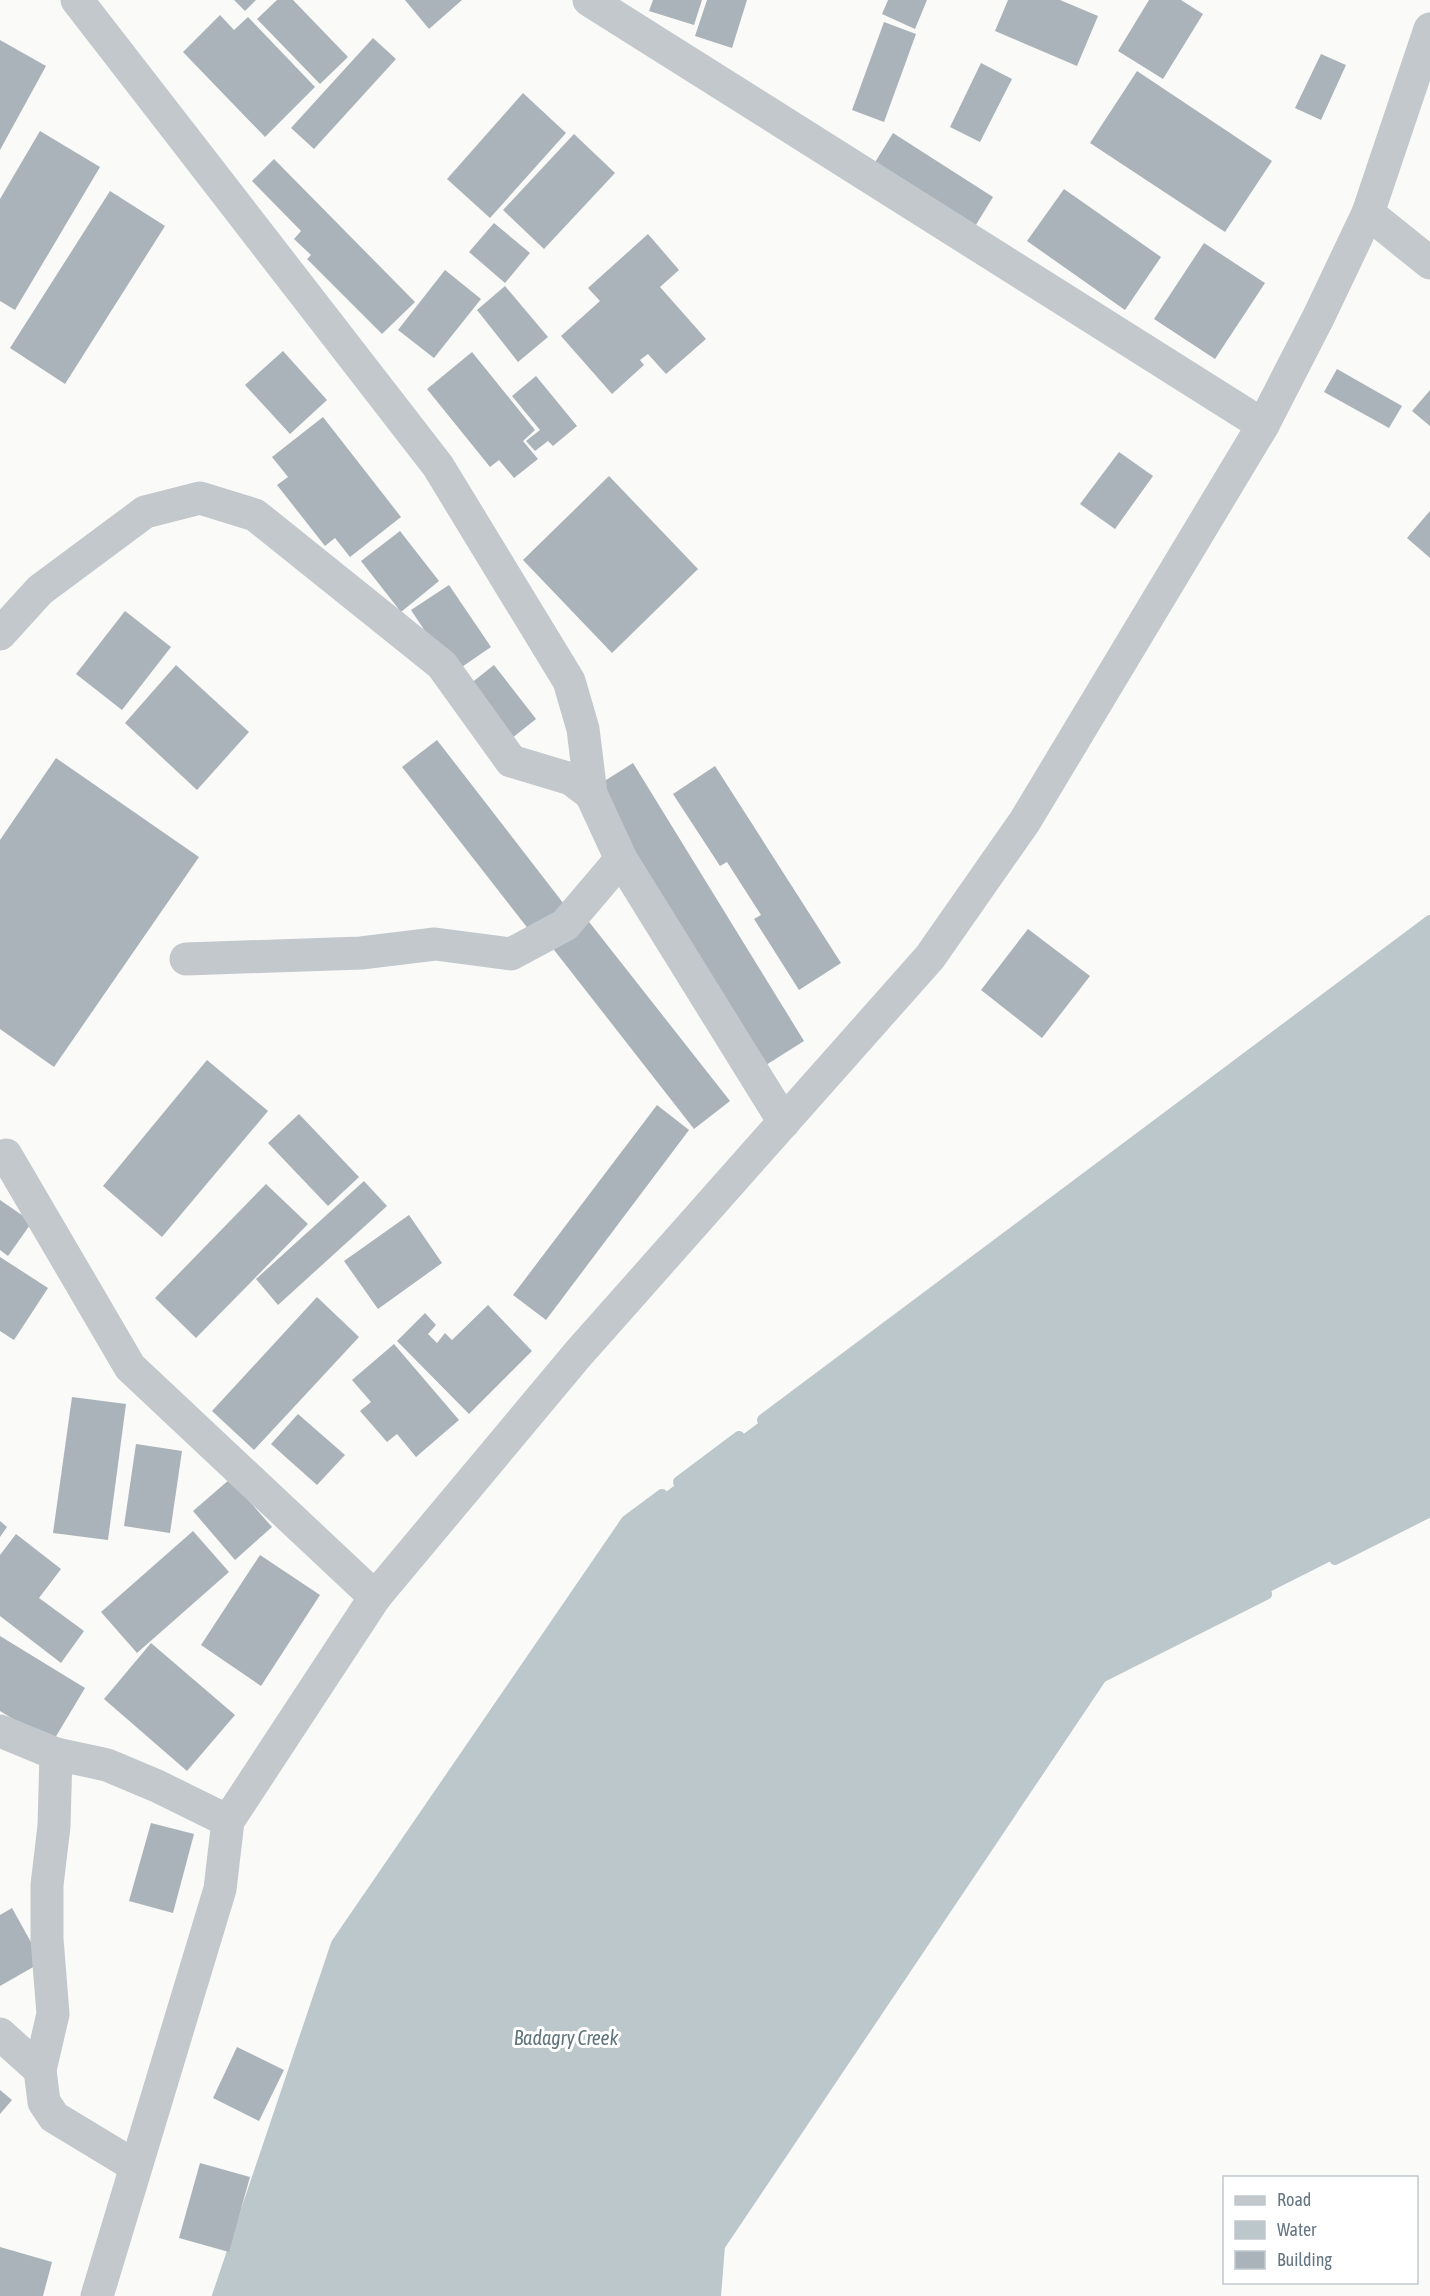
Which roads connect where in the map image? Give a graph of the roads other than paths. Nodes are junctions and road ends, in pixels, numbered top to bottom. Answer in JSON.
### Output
{"nodes":[{"id":1,"x":77,"y":0,"type":"edge"},
{"id":2,"x":589,"y":0,"type":"edge"},
{"id":3,"x":1430,"y":30,"type":"edge"},
{"id":4,"x":1368,"y":213,"type":"junction"},
{"id":5,"x":1430,"y":263,"type":"edge"},
{"id":6,"x":1263,"y":425,"type":"junction"},
{"id":7,"x":0,"y":634,"type":"edge"},
{"id":8,"x":591,"y":794,"type":"junction"},
{"id":9,"x":621,"y":859,"type":"junction"},
{"id":10,"x":186,"y":959,"type":"dead end"},
{"id":11,"x":784,"y":1122,"type":"junction"},
{"id":12,"x":6,"y":1155,"type":"dead end"},
{"id":13,"x":375,"y":1597,"type":"junction"},
{"id":14,"x":1,"y":1732,"type":"edge"},
{"id":15,"x":56,"y":1754,"type":"junction"},
{"id":16,"x":228,"y":1821,"type":"junction"},
{"id":17,"x":0,"y":2034,"type":"edge"},
{"id":18,"x":40,"y":2070,"type":"junction"},
{"id":19,"x":135,"y":2166,"type":"junction"},
{"id":20,"x":97,"y":2296,"type":"edge"}],
"edges":[{"from":1,"to":8,"type":"street"},
{"from":2,"to":6,"type":"street"},
{"from":3,"to":4,"type":"street"},
{"from":4,"to":5,"type":"street"},
{"from":4,"to":6,"type":"street"},
{"from":6,"to":11,"type":"street"},
{"from":7,"to":8,"type":"street"},
{"from":8,"to":9,"type":"street"},
{"from":9,"to":10,"type":"street"},
{"from":9,"to":11,"type":"street"},
{"from":11,"to":13,"type":"street"},
{"from":12,"to":13,"type":"street"},
{"from":13,"to":16,"type":"street"},
{"from":14,"to":15,"type":"street"},
{"from":15,"to":16,"type":"street"},
{"from":15,"to":18,"type":"street"},
{"from":16,"to":19,"type":"street"},
{"from":17,"to":18,"type":"street"},
{"from":18,"to":19,"type":"street"},
{"from":19,"to":20,"type":"street"}]}
